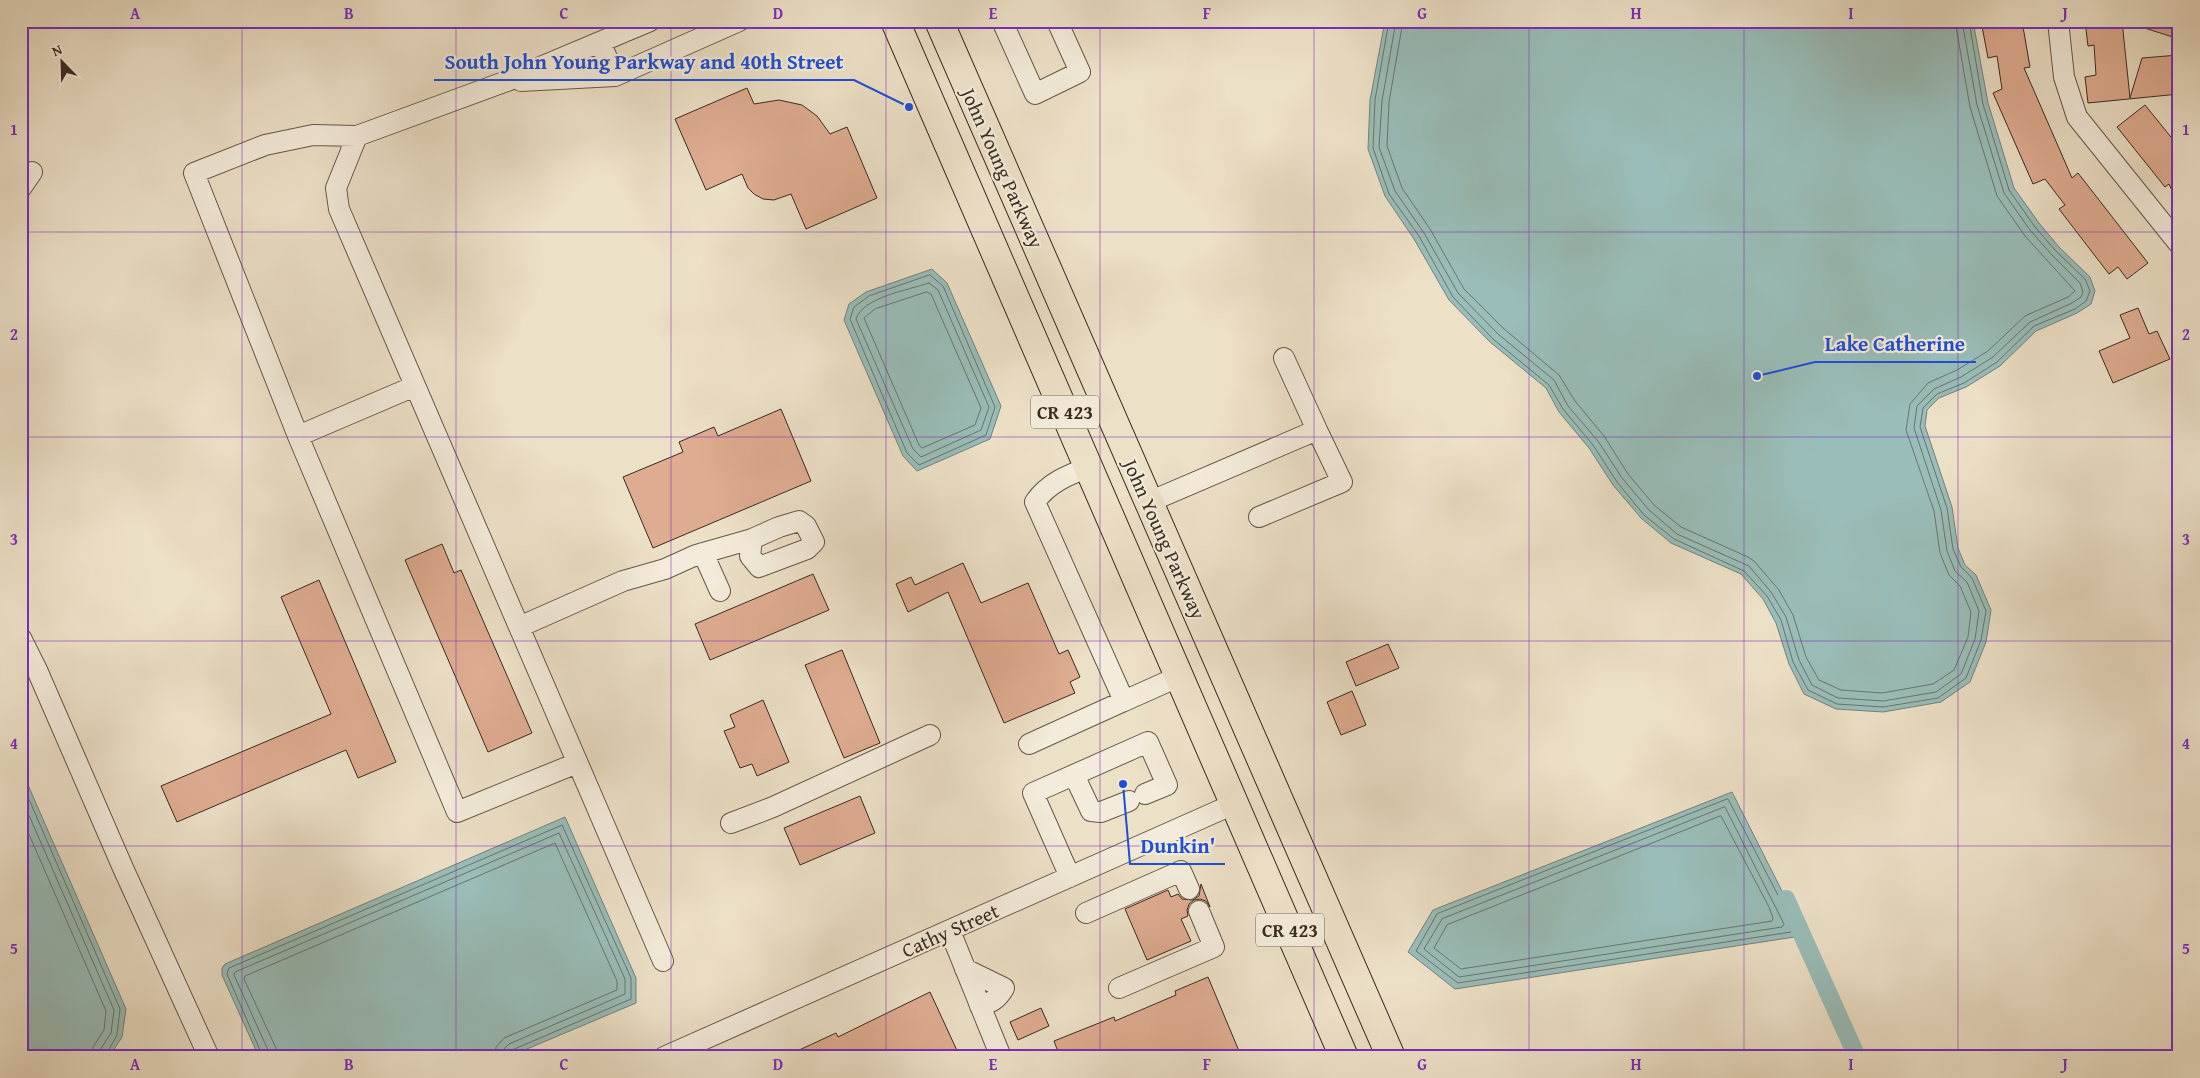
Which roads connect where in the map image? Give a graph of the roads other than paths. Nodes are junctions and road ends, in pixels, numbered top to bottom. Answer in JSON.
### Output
{"nodes":[{"id":1,"x":650,"y":21,"type":"edge"},
{"id":2,"x":739,"y":21,"type":"edge"},
{"id":3,"x":895,"y":21,"type":"edge"},
{"id":4,"x":939,"y":21,"type":"edge"},
{"id":5,"x":1002,"y":21,"type":"edge"},
{"id":6,"x":1057,"y":21,"type":"edge"},
{"id":7,"x":2058,"y":21,"type":"edge"},
{"id":8,"x":600,"y":42,"type":"junction"},
{"id":9,"x":615,"y":76,"type":"junction"},
{"id":10,"x":507,"y":81,"type":"junction"},
{"id":11,"x":357,"y":136,"type":"junction"},
{"id":12,"x":2179,"y":244,"type":"edge"},
{"id":13,"x":1284,"y":358,"type":"dead end"},
{"id":14,"x":415,"y":386,"type":"junction"},
{"id":15,"x":1317,"y":430,"type":"junction"},
{"id":16,"x":298,"y":436,"type":"junction"},
{"id":17,"x":1089,"y":467,"type":"junction"},
{"id":18,"x":1149,"y":502,"type":"junction"},
{"id":19,"x":1259,"y":516,"type":"dead end"},
{"id":20,"x":752,"y":539,"type":"dead end"},
{"id":21,"x":703,"y":554,"type":"junction"},
{"id":22,"x":720,"y":591,"type":"dead end"},
{"id":23,"x":519,"y":627,"type":"junction"},
{"id":24,"x":21,"y":638,"type":"edge"},
{"id":25,"x":1180,"y":676,"type":"junction"},
{"id":26,"x":1124,"y":701,"type":"junction"},
{"id":27,"x":930,"y":735,"type":"dead end"},
{"id":28,"x":1029,"y":744,"type":"dead end"},
{"id":29,"x":577,"y":763,"type":"junction"},
{"id":30,"x":1074,"y":775,"type":"junction"},
{"id":31,"x":1236,"y":803,"type":"junction"},
{"id":32,"x":731,"y":823,"type":"dead end"},
{"id":33,"x":1070,"y":877,"type":"junction"},
{"id":34,"x":1189,"y":889,"type":"dead end"},
{"id":35,"x":1319,"y":892,"type":"junction"},
{"id":36,"x":1199,"y":912,"type":"dead end"},
{"id":37,"x":1086,"y":913,"type":"dead end"},
{"id":38,"x":950,"y":931,"type":"junction"},
{"id":39,"x":663,"y":960,"type":"dead end"},
{"id":40,"x":965,"y":969,"type":"junction"},
{"id":41,"x":1118,"y":988,"type":"dead end"},
{"id":42,"x":980,"y":1006,"type":"junction"},
{"id":43,"x":209,"y":1057,"type":"edge"},
{"id":44,"x":664,"y":1057,"type":"edge"},
{"id":45,"x":1001,"y":1057,"type":"edge"},
{"id":46,"x":1344,"y":1057,"type":"edge"},
{"id":47,"x":1391,"y":1057,"type":"edge"}],
"edges":[{"from":1,"to":8,"type":"street"},
{"from":2,"to":9,"type":"street"},
{"from":3,"to":17,"type":"highway","name":"John Young Parkway","number":"CR 423"},
{"from":4,"to":18,"type":"highway","name":"John Young Parkway","number":"CR 423"},
{"from":5,"to":6,"type":"street"},
{"from":7,"to":12,"type":"street"},
{"from":8,"to":9,"type":"street"},
{"from":8,"to":10,"type":"street"},
{"from":9,"to":10,"type":"street"},
{"from":10,"to":11,"type":"street"},
{"from":11,"to":14,"type":"street"},
{"from":11,"to":16,"type":"street"},
{"from":13,"to":15,"type":"street"},
{"from":14,"to":16,"type":"street"},
{"from":14,"to":23,"type":"street"},
{"from":15,"to":18,"type":"street"},
{"from":15,"to":19,"type":"street"},
{"from":16,"to":29,"type":"street"},
{"from":17,"to":25,"type":"highway","name":"John Young Parkway","number":"CR 423"},
{"from":17,"to":26,"type":"street"},
{"from":18,"to":35,"type":"highway","name":"John Young Parkway","number":"CR 423"},
{"from":20,"to":21,"type":"street"},
{"from":21,"to":22,"type":"street"},
{"from":21,"to":23,"type":"street"},
{"from":23,"to":29,"type":"street"},
{"from":24,"to":43,"type":"street"},
{"from":25,"to":26,"type":"street"},
{"from":25,"to":31,"type":"highway","name":"John Young Parkway","number":"CR 423"},
{"from":26,"to":28,"type":"street"},
{"from":27,"to":32,"type":"street"},
{"from":29,"to":39,"type":"street"},
{"from":30,"to":30,"type":"street"},
{"from":30,"to":33,"type":"street"},
{"from":31,"to":33,"type":"street","name":"Cathy Street"},
{"from":31,"to":35,"type":"highway"},
{"from":31,"to":46,"type":"highway","name":"John Young Parkway","number":"CR 423"},
{"from":33,"to":38,"type":"street","name":"Cathy Street"},
{"from":34,"to":37,"type":"street"},
{"from":35,"to":47,"type":"highway","name":"John Young Parkway","number":"CR 423"},
{"from":36,"to":41,"type":"street"},
{"from":38,"to":40,"type":"street"},
{"from":38,"to":44,"type":"street","name":"Cathy Street"},
{"from":40,"to":42,"type":"street"},
{"from":40,"to":42,"type":"street"},
{"from":42,"to":45,"type":"street"}]}
